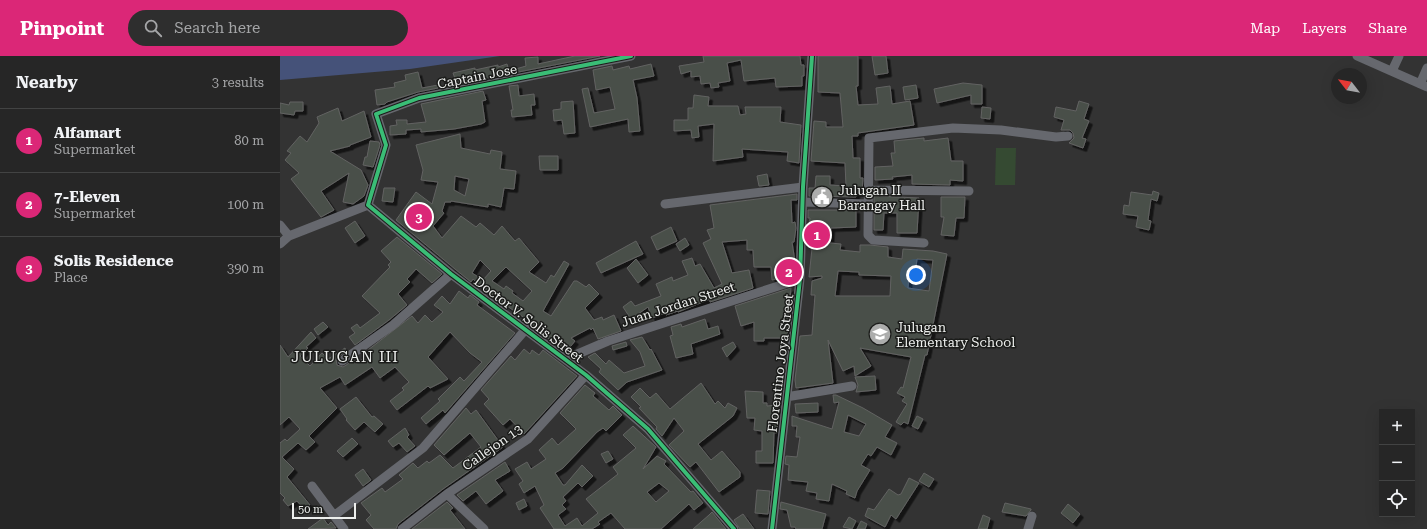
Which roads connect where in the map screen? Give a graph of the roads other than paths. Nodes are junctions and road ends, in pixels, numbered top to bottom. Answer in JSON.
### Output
{"nodes":[{"id":1,"x":631,"y":56,"type":"edge"},
{"id":2,"x":812,"y":56,"type":"edge"},
{"id":3,"x":1399,"y":56,"type":"edge"},
{"id":4,"x":1362,"y":57,"type":"edge"},
{"id":5,"x":1427,"y":68,"type":"edge"},
{"id":6,"x":1392,"y":71,"type":"junction"},
{"id":7,"x":1424,"y":85,"type":"edge"},
{"id":8,"x":1068,"y":136,"type":"dead end"},
{"id":9,"x":803,"y":188,"type":"junction"},
{"id":10,"x":868,"y":190,"type":"junction"},
{"id":11,"x":969,"y":192,"type":"dead end"},
{"id":12,"x":803,"y":202,"type":"junction"},
{"id":13,"x":666,"y":204,"type":"dead end"},
{"id":14,"x":868,"y":204,"type":"junction"},
{"id":15,"x":368,"y":205,"type":"junction"},
{"id":16,"x":280,"y":224,"type":"edge"},
{"id":17,"x":290,"y":236,"type":"junction"},
{"id":18,"x":924,"y":243,"type":"dead end"},
{"id":19,"x":280,"y":244,"type":"edge"},
{"id":20,"x":451,"y":274,"type":"junction"},
{"id":21,"x":800,"y":279,"type":"junction"},
{"id":22,"x":526,"y":329,"type":"junction"},
{"id":23,"x":566,"y":359,"type":"junction"},
{"id":24,"x":342,"y":361,"type":"dead end"},
{"id":25,"x":586,"y":375,"type":"junction"},
{"id":26,"x":852,"y":386,"type":"dead end"},
{"id":27,"x":786,"y":397,"type":"junction"},
{"id":28,"x":312,"y":486,"type":"dead end"},
{"id":29,"x":446,"y":494,"type":"junction"},
{"id":30,"x":334,"y":515,"type":"junction"},
{"id":31,"x":1032,"y":516,"type":"dead end"},
{"id":32,"x":344,"y":529,"type":"edge"},
{"id":33,"x":402,"y":529,"type":"edge"},
{"id":34,"x":484,"y":529,"type":"edge"},
{"id":35,"x":734,"y":529,"type":"edge"},
{"id":36,"x":772,"y":529,"type":"edge"},
{"id":37,"x":1028,"y":529,"type":"edge"}],
"edges":[{"from":1,"to":15,"type":"street","name":"Captain Jose"},
{"from":2,"to":9,"type":"street","name":"Florentino Joya Street"},
{"from":3,"to":6,"type":"street"},
{"from":4,"to":6,"type":"street"},
{"from":5,"to":7,"type":"street"},
{"from":6,"to":7,"type":"street"},
{"from":8,"to":10,"type":"street"},
{"from":9,"to":12,"type":"street","name":"Florentino Joya Street"},
{"from":9,"to":13,"type":"street"},
{"from":10,"to":11,"type":"street"},
{"from":10,"to":14,"type":"street"},
{"from":12,"to":14,"type":"street"},
{"from":12,"to":21,"type":"street","name":"Florentino Joya Street"},
{"from":14,"to":18,"type":"street"},
{"from":15,"to":17,"type":"street"},
{"from":15,"to":20,"type":"street","name":"Doctor V. Solis Street"},
{"from":16,"to":17,"type":"street"},
{"from":17,"to":19,"type":"street"},
{"from":20,"to":22,"type":"street","name":"Doctor V. Solis Street"},
{"from":20,"to":24,"type":"street"},
{"from":21,"to":23,"type":"street","name":"Juan Jordan Street"},
{"from":21,"to":27,"type":"street","name":"Florentino Joya Street"},
{"from":22,"to":23,"type":"street","name":"Doctor V. Solis Street"},
{"from":22,"to":30,"type":"street"},
{"from":23,"to":25,"type":"street","name":"Doctor V. Solis Street"},
{"from":25,"to":29,"type":"street","name":"Callejon 13"},
{"from":25,"to":35,"type":"street","name":"Doctor V. Solis Street"},
{"from":26,"to":27,"type":"street"},
{"from":27,"to":36,"type":"street","name":"Florentino Joya Street"},
{"from":28,"to":30,"type":"street"},
{"from":29,"to":33,"type":"street","name":"Callejon 13"},
{"from":29,"to":34,"type":"street"},
{"from":30,"to":32,"type":"street"},
{"from":31,"to":37,"type":"street"}]}
